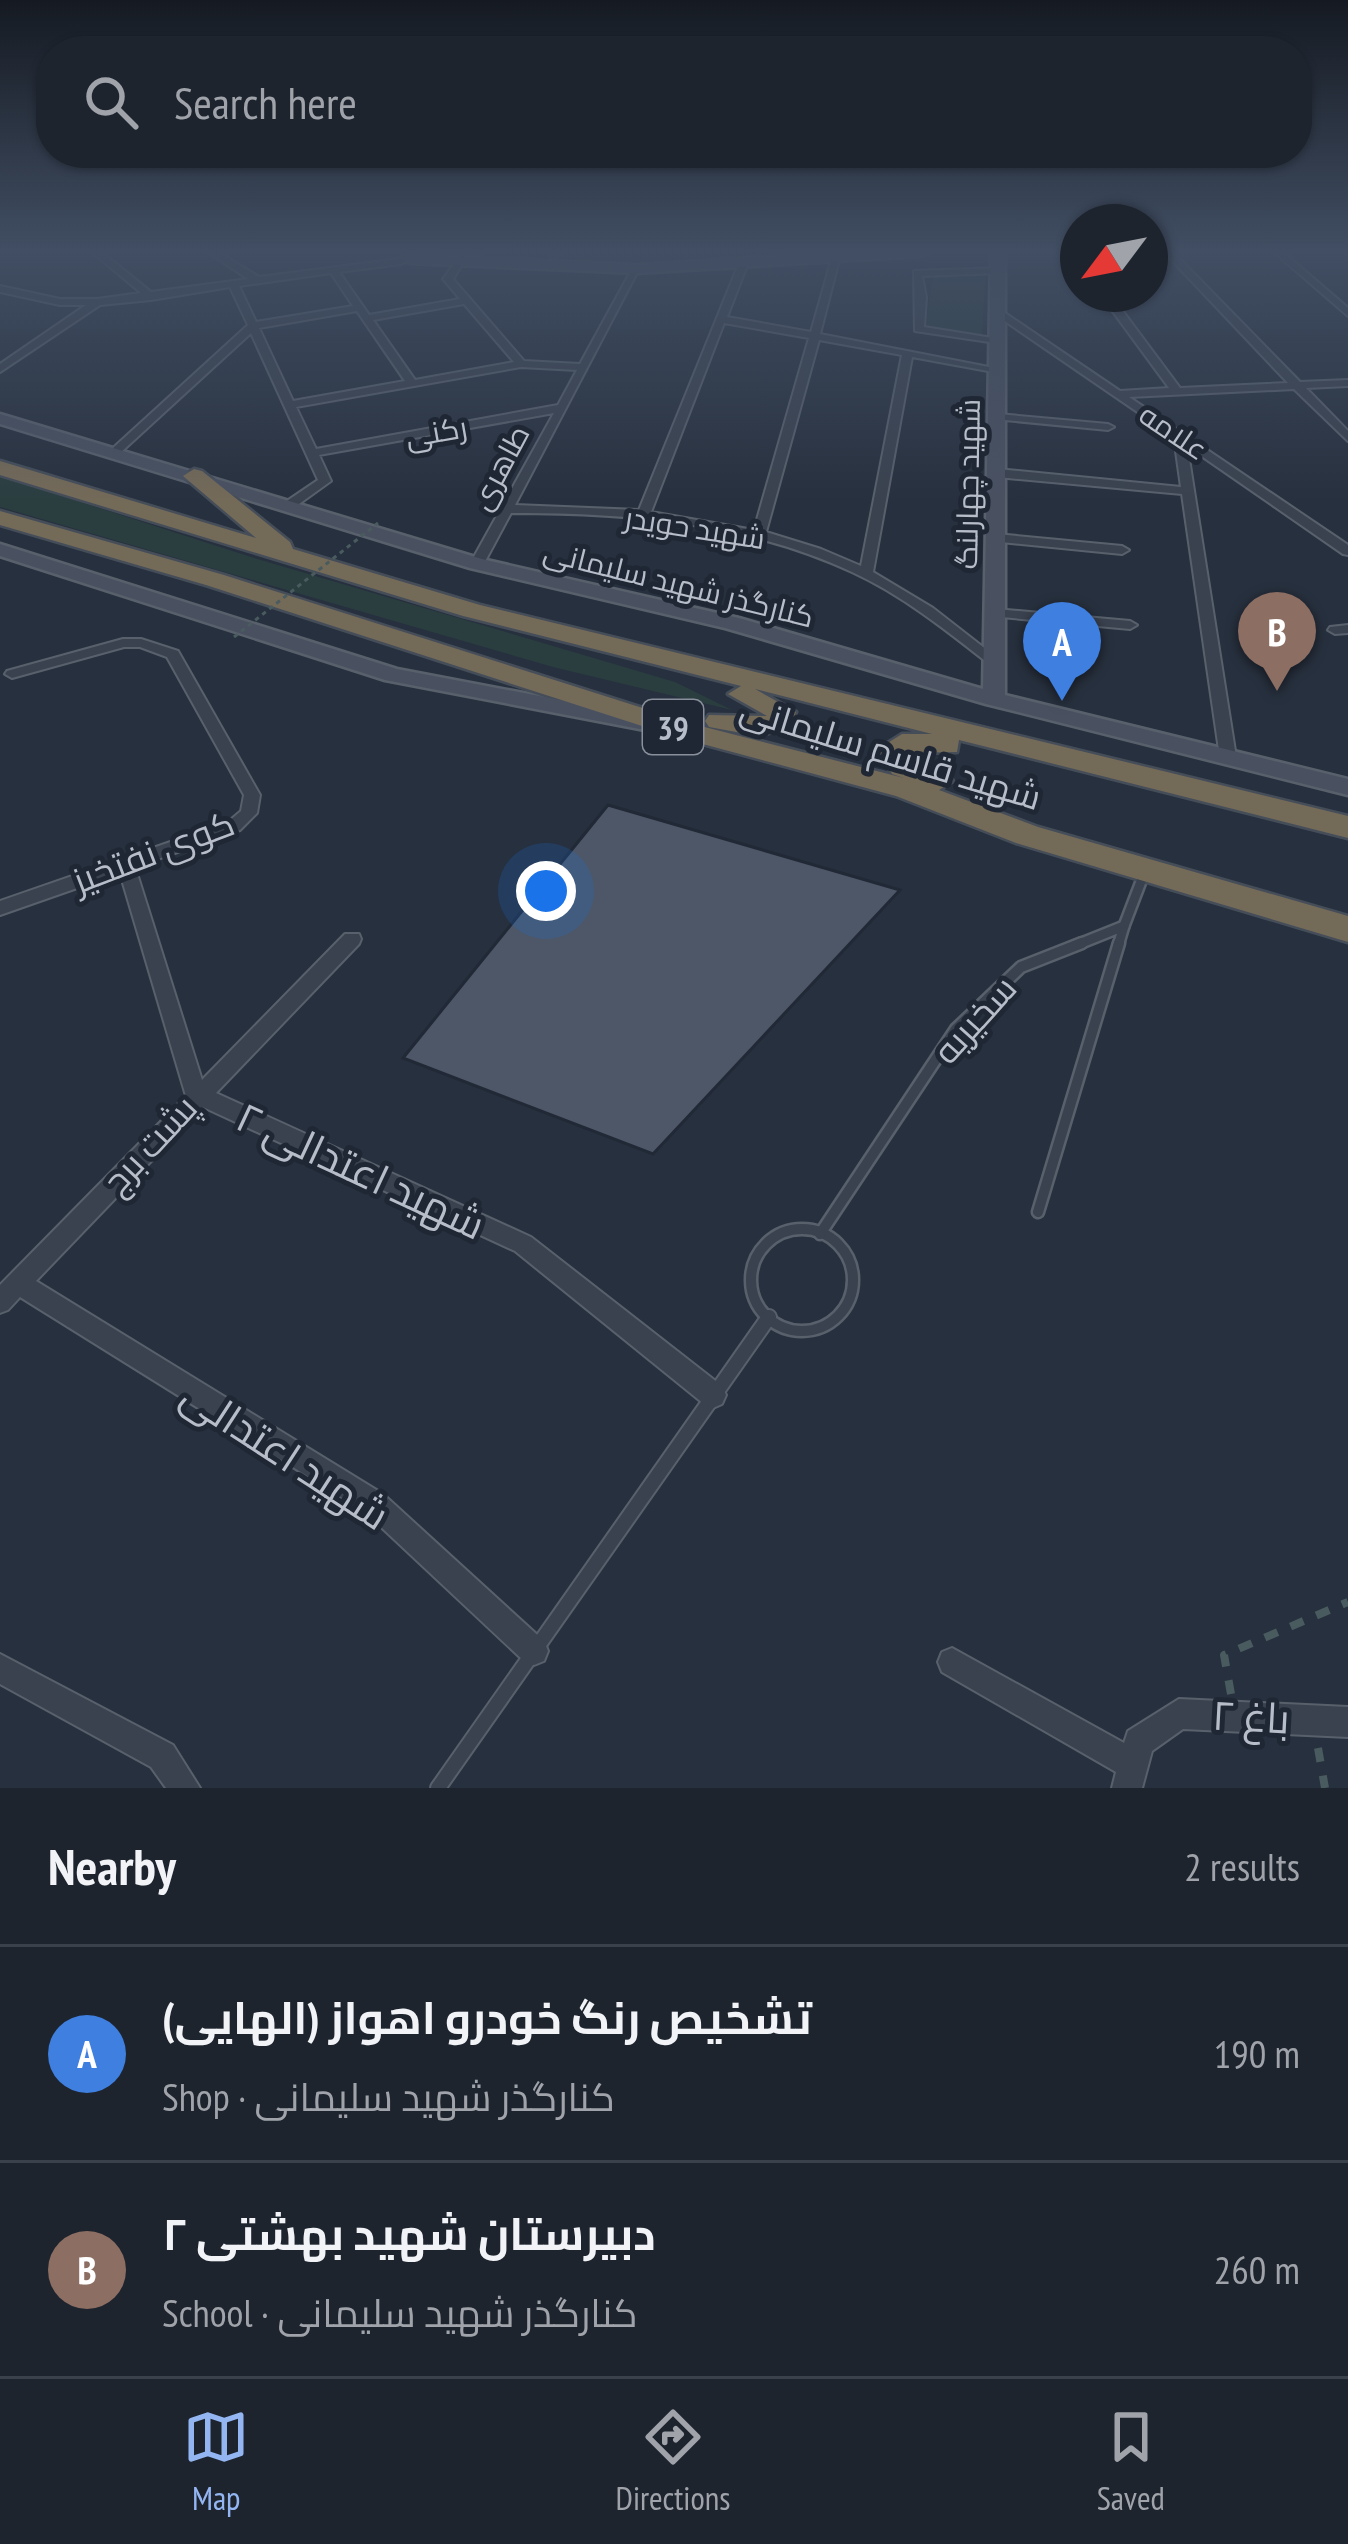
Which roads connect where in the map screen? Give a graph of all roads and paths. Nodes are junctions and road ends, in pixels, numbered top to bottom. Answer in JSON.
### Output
{"nodes":[{"id":1,"x":49,"y":335,"type":"edge"},
{"id":2,"x":243,"y":335,"type":"edge"},
{"id":3,"x":257,"y":335,"type":"edge"},
{"id":4,"x":379,"y":335,"type":"edge"},
{"id":5,"x":495,"y":335,"type":"edge"},
{"id":6,"x":601,"y":335,"type":"edge"},
{"id":7,"x":715,"y":335,"type":"edge"},
{"id":8,"x":812,"y":335,"type":"edge"},
{"id":9,"x":959,"y":335,"type":"edge"},
{"id":10,"x":999,"y":335,"type":"edge"},
{"id":11,"x":1032,"y":335,"type":"edge"},
{"id":12,"x":1136,"y":335,"type":"edge"},
{"id":13,"x":1249,"y":335,"type":"edge"},
{"id":14,"x":815,"y":336,"type":"junction"},
{"id":15,"x":999,"y":342,"type":"junction"},
{"id":16,"x":908,"y":353,"type":"junction"},
{"id":17,"x":520,"y":364,"type":"junction"},
{"id":18,"x":584,"y":367,"type":"junction"},
{"id":19,"x":0,"y":369,"type":"edge"},
{"id":20,"x":999,"y":370,"type":"junction"},
{"id":21,"x":412,"y":383,"type":"junction"},
{"id":22,"x":1348,"y":383,"type":"edge"},
{"id":23,"x":1297,"y":385,"type":"junction"},
{"id":24,"x":1177,"y":391,"type":"junction"},
{"id":25,"x":1119,"y":394,"type":"junction"},
{"id":26,"x":289,"y":405,"type":"junction"},
{"id":27,"x":560,"y":408,"type":"junction"},
{"id":28,"x":998,"y":417,"type":"junction"},
{"id":29,"x":0,"y":419,"type":"edge"},
{"id":30,"x":1108,"y":427,"type":"dead end"},
{"id":31,"x":1179,"y":435,"type":"junction"},
{"id":32,"x":1348,"y":439,"type":"edge"},
{"id":33,"x":116,"y":451,"type":"junction"},
{"id":34,"x":312,"y":453,"type":"junction"},
{"id":35,"x":0,"y":468,"type":"edge"},
{"id":36,"x":997,"y":473,"type":"junction"},
{"id":37,"x":194,"y":476,"type":"junction"},
{"id":38,"x":1187,"y":491,"type":"junction"},
{"id":39,"x":288,"y":506,"type":"junction"},
{"id":40,"x":507,"y":509,"type":"junction"},
{"id":41,"x":643,"y":516,"type":"junction"},
{"id":42,"x":0,"y":518,"type":"edge"},
{"id":43,"x":378,"y":523,"type":"dead end"},
{"id":44,"x":759,"y":533,"type":"junction"},
{"id":45,"x":996,"y":538,"type":"junction"},
{"id":46,"x":0,"y":550,"type":"edge"},
{"id":47,"x":1122,"y":550,"type":"dead end"},
{"id":48,"x":1348,"y":551,"type":"edge"},
{"id":49,"x":298,"y":559,"type":"junction"},
{"id":50,"x":477,"y":564,"type":"junction"},
{"id":51,"x":866,"y":574,"type":"junction"},
{"id":52,"x":995,"y":613,"type":"junction"},
{"id":53,"x":1130,"y":625,"type":"dead end"},
{"id":54,"x":234,"y":638,"type":"dead end"},
{"id":55,"x":612,"y":647,"type":"junction"},
{"id":56,"x":994,"y":661,"type":"junction"},
{"id":57,"x":12,"y":674,"type":"dead end"},
{"id":58,"x":541,"y":683,"type":"junction"},
{"id":59,"x":994,"y":699,"type":"junction"},
{"id":60,"x":683,"y":730,"type":"junction"},
{"id":61,"x":1228,"y":757,"type":"junction"},
{"id":62,"x":1150,"y":777,"type":"junction"},
{"id":63,"x":1348,"y":787,"type":"edge"},
{"id":64,"x":1348,"y":827,"type":"edge"},
{"id":65,"x":1060,"y":844,"type":"junction"},
{"id":66,"x":126,"y":865,"type":"junction"},
{"id":67,"x":1145,"y":871,"type":"junction"},
{"id":68,"x":0,"y":908,"type":"edge"},
{"id":69,"x":1124,"y":926,"type":"junction"},
{"id":70,"x":1348,"y":929,"type":"edge"},
{"id":71,"x":352,"y":939,"type":"dead end"},
{"id":72,"x":196,"y":1094,"type":"junction"},
{"id":73,"x":1038,"y":1213,"type":"dead end"},
{"id":74,"x":820,"y":1234,"type":"junction"},
{"id":75,"x":9,"y":1292,"type":"edge"},
{"id":76,"x":769,"y":1317,"type":"junction"},
{"id":77,"x":713,"y":1395,"type":"junction"},
{"id":78,"x":1348,"y":1602,"type":"edge"},
{"id":79,"x":534,"y":1652,"type":"junction"},
{"id":80,"x":952,"y":1662,"type":"dead end"},
{"id":81,"x":0,"y":1667,"type":"edge"},
{"id":82,"x":1234,"y":1713,"type":"junction"},
{"id":83,"x":1313,"y":1719,"type":"junction"},
{"id":84,"x":1348,"y":1722,"type":"edge"},
{"id":85,"x":1130,"y":1776,"type":"edge"},
{"id":86,"x":185,"y":1788,"type":"edge"},
{"id":87,"x":438,"y":1788,"type":"edge"},
{"id":88,"x":1325,"y":1788,"type":"edge"}],
"edges":[{"from":1,"to":19,"type":"street"},
{"from":2,"to":33,"type":"street"},
{"from":3,"to":26,"type":"street"},
{"from":4,"to":21,"type":"street"},
{"from":5,"to":17,"type":"street"},
{"from":6,"to":18,"type":"street","name":"طاهری"},
{"from":7,"to":41,"type":"street"},
{"from":8,"to":14,"type":"street"},
{"from":9,"to":15,"type":"street"},
{"from":10,"to":15,"type":"street","name":"شهید چهارلنگ"},
{"from":11,"to":25,"type":"street","name":"علامه"},
{"from":12,"to":24,"type":"street"},
{"from":13,"to":23,"type":"street"},
{"from":14,"to":16,"type":"street"},
{"from":14,"to":44,"type":"street"},
{"from":15,"to":20,"type":"street","name":"شهید چهارلنگ"},
{"from":16,"to":20,"type":"street"},
{"from":16,"to":51,"type":"street"},
{"from":17,"to":18,"type":"street"},
{"from":17,"to":21,"type":"street"},
{"from":18,"to":27,"type":"street","name":"طاهری"},
{"from":20,"to":28,"type":"street","name":"شهید چهارلنگ"},
{"from":21,"to":26,"type":"street"},
{"from":22,"to":23,"type":"street"},
{"from":23,"to":24,"type":"street"},
{"from":23,"to":32,"type":"street"},
{"from":24,"to":25,"type":"street"},
{"from":25,"to":31,"type":"street","name":"علامه"},
{"from":26,"to":34,"type":"street"},
{"from":27,"to":34,"type":"street","name":"رکنی"},
{"from":27,"to":40,"type":"street","name":"طاهری"},
{"from":28,"to":30,"type":"street"},
{"from":28,"to":36,"type":"street","name":"شهید چهارلنگ"},
{"from":29,"to":33,"type":"street","name":"کنارگذر شهید سلیمانی"},
{"from":31,"to":38,"type":"street"},
{"from":31,"to":48,"type":"street","name":"علامه"},
{"from":33,"to":37,"type":"street","name":"کنارگذر شهید سلیمانی"},
{"from":34,"to":39,"type":"street"},
{"from":35,"to":49,"type":"highway","name":"شهید قاسم سلیمانی","number":"39"},
{"from":36,"to":38,"type":"street"},
{"from":36,"to":45,"type":"street","name":"شهید چهارلنگ"},
{"from":37,"to":39,"type":"street","name":"کنارگذر شهید سلیمانی"},
{"from":37,"to":49,"type":"highway"},
{"from":38,"to":61,"type":"street"},
{"from":39,"to":50,"type":"street","name":"کنارگذر شهید سلیمانی"},
{"from":40,"to":41,"type":"street","name":"شهید حویدر"},
{"from":40,"to":50,"type":"street","name":"طاهری"},
{"from":41,"to":44,"type":"street","name":"شهید حویدر"},
{"from":42,"to":58,"type":"highway","name":"شهید قاسم سلیمانی","number":"39"},
{"from":43,"to":54,"type":"path","bridge":true},
{"from":44,"to":51,"type":"street","name":"شهید حویدر"},
{"from":45,"to":47,"type":"street"},
{"from":45,"to":52,"type":"street","name":"شهید چهارلنگ"},
{"from":46,"to":60,"type":"street"},
{"from":49,"to":55,"type":"highway","name":"شهید قاسم سلیمانی","number":"39"},
{"from":50,"to":59,"type":"street","name":"کنارگذر شهید سلیمانی"},
{"from":51,"to":56,"type":"street","name":"شهید حویدر"},
{"from":52,"to":53,"type":"street"},
{"from":52,"to":56,"type":"street","name":"شهید چهارلنگ"},
{"from":55,"to":58,"type":"highway"},
{"from":55,"to":62,"type":"highway","name":"شهید قاسم سلیمانی","number":"39"},
{"from":56,"to":59,"type":"street","name":"شهید چهارلنگ"},
{"from":57,"to":66,"type":"street","name":"کوی نفتخیز"},
{"from":58,"to":60,"type":"highway","name":"شهید قاسم سلیمانی","number":"39"},
{"from":59,"to":61,"type":"street","name":"کنارگذر شهید سلیمانی"},
{"from":60,"to":65,"type":"highway","name":"شهید قاسم سلیمانی","number":"39"},
{"from":61,"to":63,"type":"street","name":"کنارگذر شهید سلیمانی"},
{"from":62,"to":64,"type":"highway","name":"شهید قاسم سلیمانی","number":"39"},
{"from":62,"to":65,"type":"highway"},
{"from":65,"to":67,"type":"highway","name":"شهید قاسم سلیمانی","number":"39"},
{"from":66,"to":68,"type":"street","name":"کوی نفتخیز"},
{"from":66,"to":72,"type":"street","name":"شهید اعتدالی ۲"},
{"from":67,"to":69,"type":"lane"},
{"from":67,"to":70,"type":"highway","name":"شهید قاسم سلیمانی","number":"39"},
{"from":69,"to":73,"type":"lane"},
{"from":69,"to":74,"type":"lane","name":"سخیریه"},
{"from":71,"to":72,"type":"street","name":"پشت برج"},
{"from":72,"to":75,"type":"street","name":"پشت برج"},
{"from":72,"to":77,"type":"street","name":"شهید اعتدالی ۲"},
{"from":74,"to":76,"type":"lane"},
{"from":74,"to":76,"type":"lane"},
{"from":75,"to":79,"type":"street","name":"شهید اعتدالی"},
{"from":76,"to":77,"type":"lane"},
{"from":77,"to":79,"type":"lane"},
{"from":78,"to":82,"type":"path"},
{"from":79,"to":87,"type":"lane"},
{"from":80,"to":85,"type":"street"},
{"from":81,"to":86,"type":"street"},
{"from":82,"to":83,"type":"street","name":"باغ ۲"},
{"from":82,"to":85,"type":"street","name":"باغ ۲"},
{"from":83,"to":84,"type":"street","name":"باغ ۲"},
{"from":83,"to":88,"type":"path"}]}
